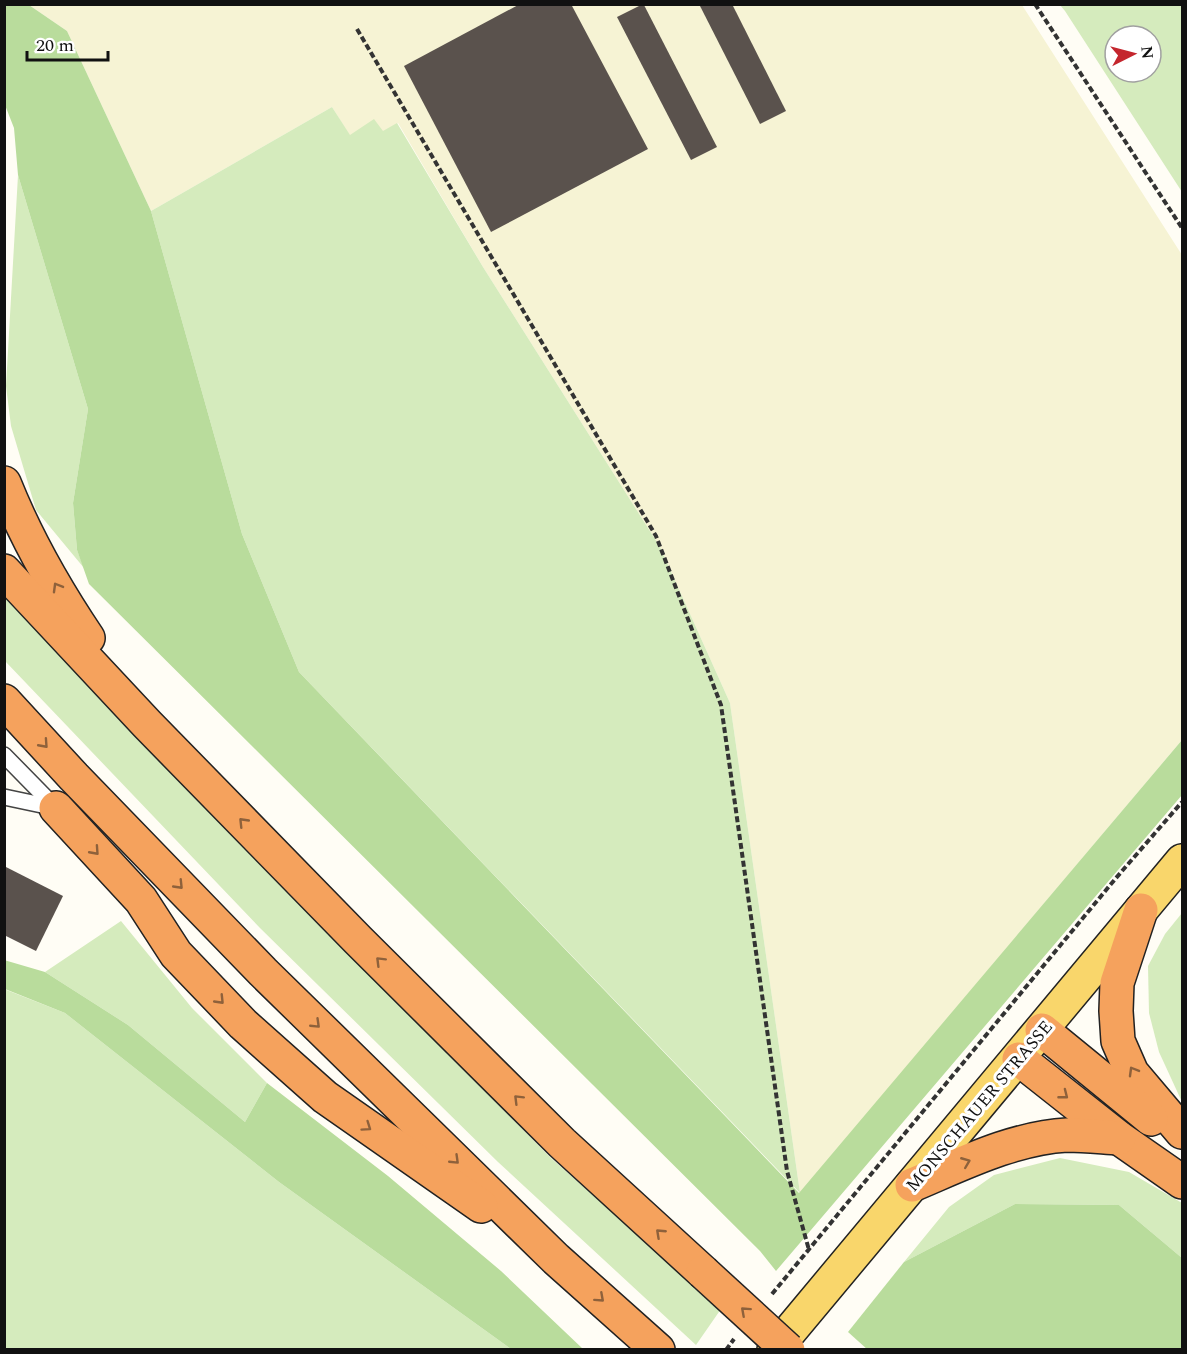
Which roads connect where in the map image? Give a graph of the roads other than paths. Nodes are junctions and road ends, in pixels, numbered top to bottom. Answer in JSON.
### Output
{"nodes":[{"id":1,"x":4,"y":483,"type":"edge"},
{"id":2,"x":4,"y":571,"type":"edge"},
{"id":3,"x":4,"y":701,"type":"edge"},
{"id":4,"x":147,"y":724,"type":"junction"},
{"id":5,"x":5,"y":756,"type":"edge"},
{"id":6,"x":4,"y":797,"type":"edge"},
{"id":7,"x":56,"y":808,"type":"junction"},
{"id":8,"x":1182,"y":861,"type":"edge"},
{"id":9,"x":1141,"y":910,"type":"junction"},
{"id":10,"x":1042,"y":1030,"type":"junction"},
{"id":11,"x":1019,"y":1059,"type":"junction"},
{"id":12,"x":1182,"y":1132,"type":"edge"},
{"id":13,"x":1119,"y":1138,"type":"junction"},
{"id":14,"x":1182,"y":1145,"type":"edge"},
{"id":15,"x":1182,"y":1182,"type":"edge"},
{"id":16,"x":912,"y":1185,"type":"junction"},
{"id":17,"x":556,"y":1259,"type":"junction"},
{"id":18,"x":652,"y":1344,"type":"edge"},
{"id":19,"x":774,"y":1350,"type":"edge"},
{"id":20,"x":788,"y":1350,"type":"edge"}],
"edges":[{"from":4,"to":1,"type":"highway","one_way":true},
{"from":2,"to":4,"type":"highway"},
{"from":3,"to":17,"type":"highway","one_way":true},
{"from":20,"to":4,"type":"highway","one_way":true,"bridge":true},
{"from":5,"to":7,"type":"lane"},
{"from":6,"to":7,"type":"lane"},
{"from":7,"to":17,"type":"highway","one_way":true},
{"from":8,"to":9,"type":"main road","name":"MONSCHAUER STRASSE"},
{"from":9,"to":10,"type":"main road","name":"MONSCHAUER STRASSE"},
{"from":12,"to":9,"type":"highway","one_way":true},
{"from":10,"to":11,"type":"main road","name":"MONSCHAUER STRASSE"},
{"from":10,"to":14,"type":"highway"},
{"from":11,"to":13,"type":"highway","one_way":true},
{"from":11,"to":16,"type":"main road","name":"MONSCHAUER STRASSE"},
{"from":13,"to":15,"type":"highway"},
{"from":16,"to":13,"type":"highway","one_way":true},
{"from":16,"to":19,"type":"main road","name":"MONSCHAUER STRASSE"},
{"from":17,"to":18,"type":"highway","one_way":true}]}
